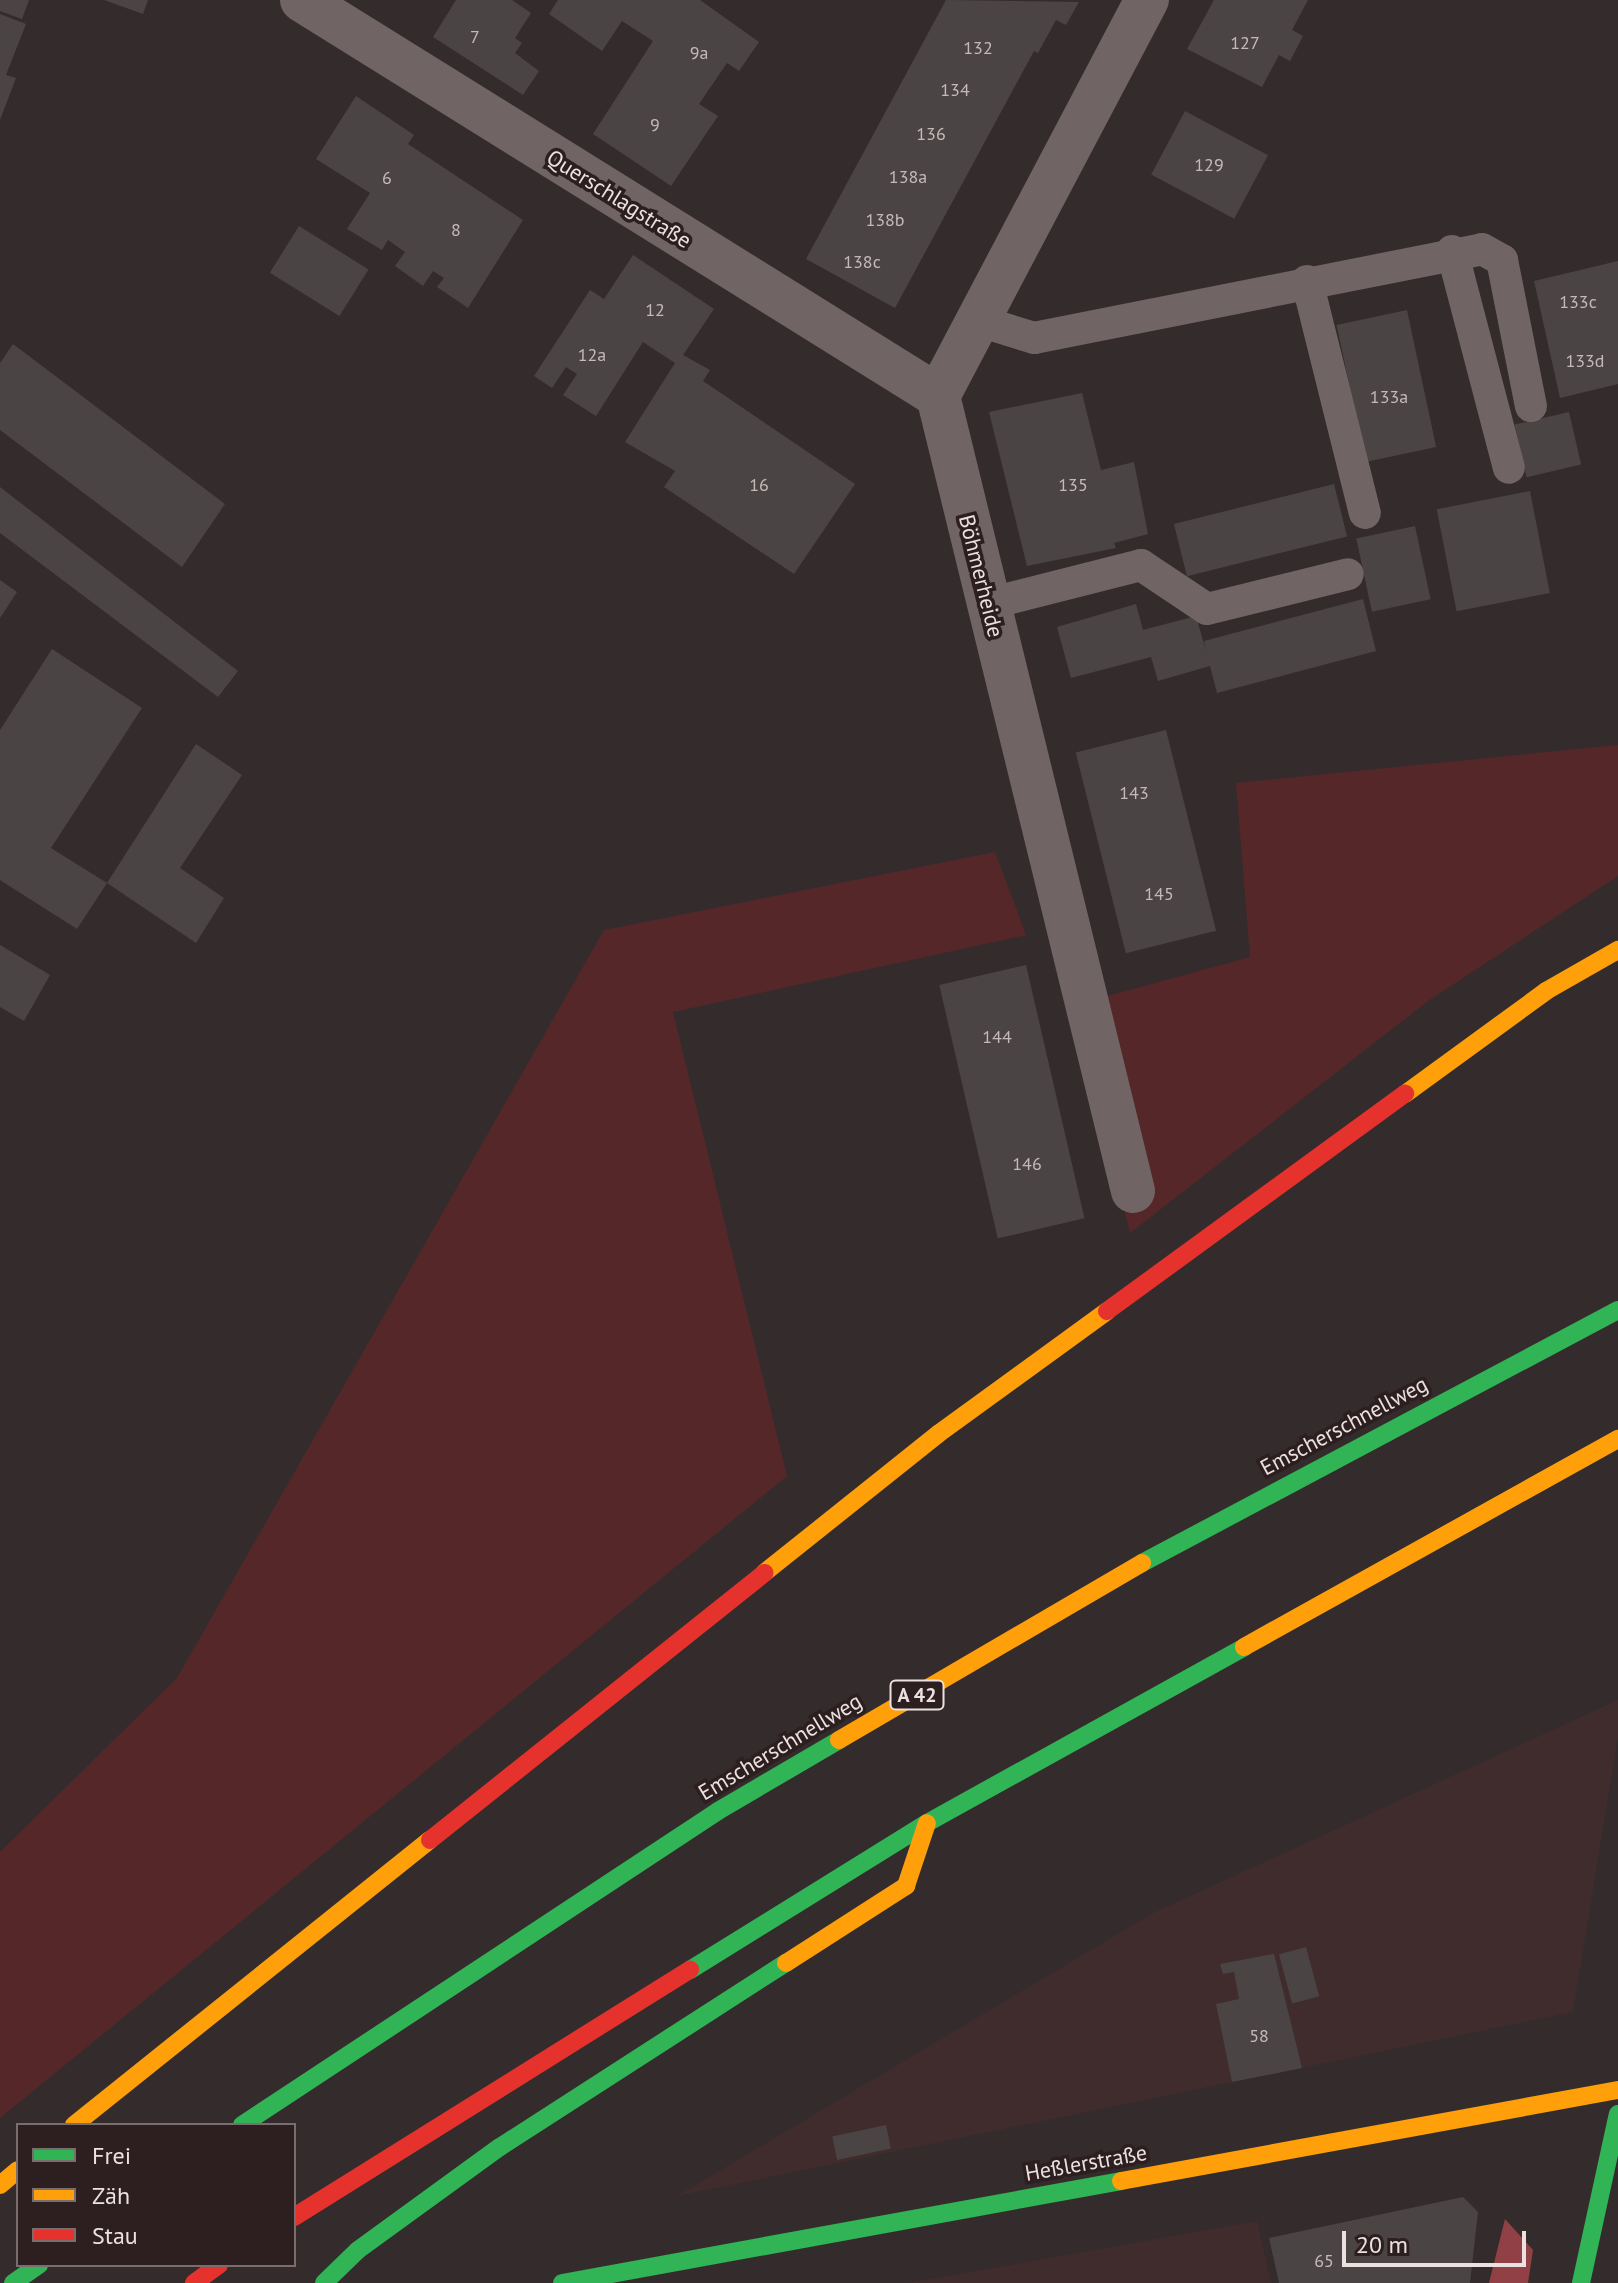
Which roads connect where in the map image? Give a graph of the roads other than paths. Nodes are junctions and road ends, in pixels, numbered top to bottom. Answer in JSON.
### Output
{"nodes":[{"id":1,"x":302,"y":0,"type":"edge"},
{"id":2,"x":1147,"y":0,"type":"edge"},
{"id":3,"x":1452,"y":251,"type":"junction"},
{"id":4,"x":1307,"y":281,"type":"junction"},
{"id":5,"x":976,"y":320,"type":"junction"},
{"id":6,"x":938,"y":396,"type":"junction"},
{"id":7,"x":1531,"y":406,"type":"dead end"},
{"id":8,"x":1509,"y":468,"type":"dead end"},
{"id":9,"x":1365,"y":513,"type":"dead end"},
{"id":10,"x":1348,"y":574,"type":"dead end"},
{"id":11,"x":987,"y":604,"type":"junction"},
{"id":12,"x":1618,"y":950,"type":"edge"},
{"id":13,"x":1133,"y":1191,"type":"dead end"},
{"id":14,"x":1618,"y":1310,"type":"edge"},
{"id":15,"x":1618,"y":1439,"type":"edge"},
{"id":16,"x":927,"y":1823,"type":"junction"},
{"id":17,"x":1618,"y":2090,"type":"edge"},
{"id":18,"x":1618,"y":2114,"type":"edge"},
{"id":19,"x":77,"y":2123,"type":"edge"},
{"id":20,"x":245,"y":2123,"type":"edge"},
{"id":21,"x":16,"y":2172,"type":"edge"},
{"id":22,"x":0,"y":2185,"type":"edge"},
{"id":23,"x":296,"y":2216,"type":"edge"},
{"id":24,"x":36,"y":2267,"type":"edge"},
{"id":25,"x":216,"y":2267,"type":"edge"},
{"id":26,"x":638,"y":2276,"type":"edge"},
{"id":27,"x":13,"y":2283,"type":"edge"},
{"id":28,"x":194,"y":2283,"type":"edge"},
{"id":29,"x":324,"y":2283,"type":"edge"},
{"id":30,"x":562,"y":2283,"type":"edge"},
{"id":31,"x":1581,"y":2283,"type":"edge"}],
"edges":[{"from":1,"to":6,"type":"street","name":"Querschlagstraße"},
{"from":2,"to":5,"type":"street"},
{"from":3,"to":4,"type":"lane"},
{"from":3,"to":7,"type":"lane"},
{"from":3,"to":8,"type":"lane"},
{"from":4,"to":5,"type":"lane"},
{"from":4,"to":9,"type":"lane"},
{"from":5,"to":6,"type":"street"},
{"from":6,"to":11,"type":"street","name":"Böhmerheide"},
{"from":10,"to":11,"type":"lane"},
{"from":11,"to":13,"type":"street","name":"Böhmerheide"},
{"from":12,"to":19,"type":"main road"},
{"from":14,"to":20,"type":"main road","name":"Emscherschnellweg","number":"A 42"},
{"from":15,"to":16,"type":"main road"},
{"from":16,"to":23,"type":"main road"},
{"from":16,"to":29,"type":"main road"},
{"from":17,"to":26,"type":"main road","name":"Heßlerstraße"},
{"from":18,"to":31,"type":"main road"},
{"from":21,"to":22,"type":"main road"},
{"from":24,"to":27,"type":"main road"},
{"from":25,"to":28,"type":"main road"},
{"from":26,"to":30,"type":"main road","name":"Heßlerstraße"}]}
